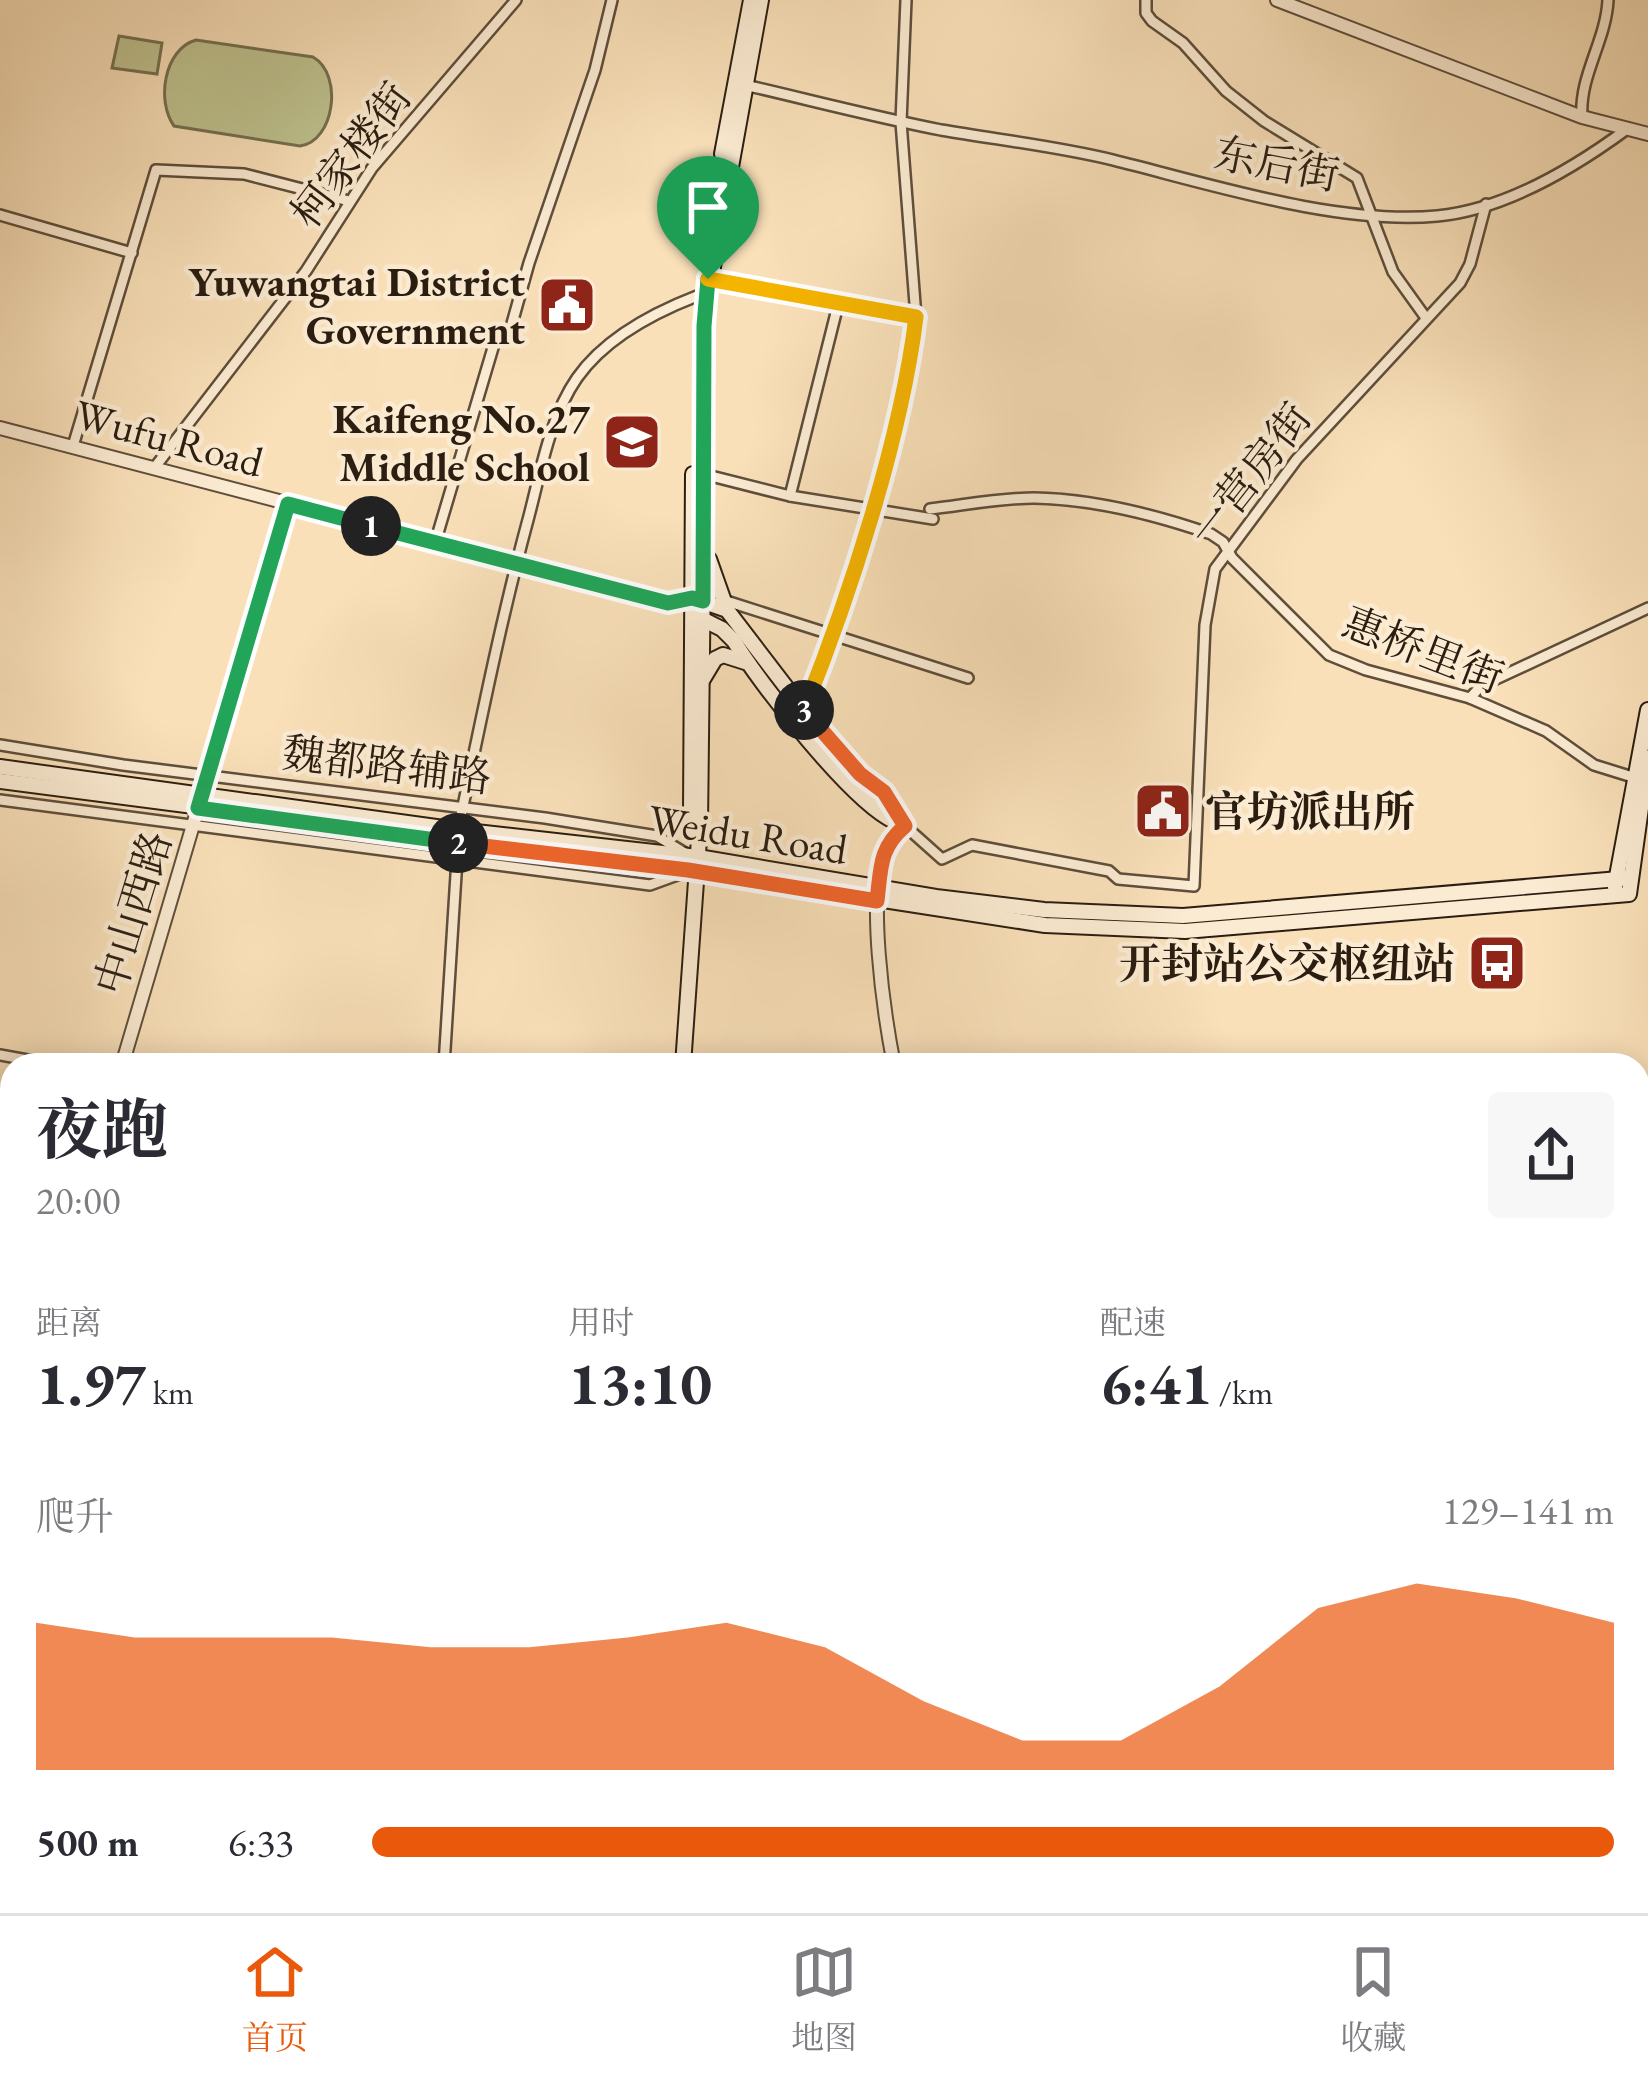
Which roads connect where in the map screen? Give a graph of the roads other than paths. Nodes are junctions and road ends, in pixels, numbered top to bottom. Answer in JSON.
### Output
{"nodes":[{"id":1,"x":516,"y":0,"type":"edge"},
{"id":2,"x":612,"y":0,"type":"edge"},
{"id":3,"x":751,"y":0,"type":"edge"},
{"id":4,"x":761,"y":0,"type":"edge"},
{"id":5,"x":906,"y":0,"type":"edge"},
{"id":6,"x":1145,"y":0,"type":"edge"},
{"id":7,"x":1277,"y":0,"type":"edge"},
{"id":8,"x":1608,"y":0,"type":"edge"},
{"id":9,"x":745,"y":85,"type":"junction"},
{"id":10,"x":1582,"y":117,"type":"junction"},
{"id":11,"x":901,"y":122,"type":"junction"},
{"id":12,"x":1627,"y":129,"type":"junction"},
{"id":13,"x":1648,"y":134,"type":"edge"},
{"id":14,"x":349,"y":201,"type":"junction"},
{"id":15,"x":1486,"y":204,"type":"junction"},
{"id":16,"x":1370,"y":213,"type":"junction"},
{"id":17,"x":0,"y":215,"type":"edge"},
{"id":18,"x":132,"y":253,"type":"junction"},
{"id":19,"x":708,"y":279,"type":"junction"},
{"id":20,"x":698,"y":296,"type":"junction"},
{"id":21,"x":838,"y":305,"type":"junction"},
{"id":22,"x":1426,"y":318,"type":"junction"},
{"id":23,"x":915,"y":319,"type":"junction"},
{"id":24,"x":0,"y":428,"type":"edge"},
{"id":25,"x":73,"y":446,"type":"junction"},
{"id":26,"x":155,"y":467,"type":"junction"},
{"id":27,"x":703,"y":474,"type":"junction"},
{"id":28,"x":790,"y":496,"type":"junction"},
{"id":29,"x":288,"y":504,"type":"junction"},
{"id":30,"x":871,"y":510,"type":"junction"},
{"id":31,"x":702,"y":523,"type":"junction"},
{"id":32,"x":435,"y":544,"type":"junction"},
{"id":33,"x":1227,"y":550,"type":"junction"},
{"id":34,"x":515,"y":566,"type":"junction"},
{"id":35,"x":668,"y":603,"type":"joint"},
{"id":36,"x":724,"y":604,"type":"junction"},
{"id":37,"x":697,"y":608,"type":"junction"},
{"id":38,"x":1648,"y":608,"type":"edge"},
{"id":39,"x":832,"y":634,"type":"junction"},
{"id":40,"x":747,"y":663,"type":"junction"},
{"id":41,"x":968,"y":678,"type":"dead end"},
{"id":42,"x":701,"y":684,"type":"junction"},
{"id":43,"x":1470,"y":698,"type":"junction"},
{"id":44,"x":1648,"y":710,"type":"edge"},
{"id":45,"x":801,"y":719,"type":"junction"},
{"id":46,"x":0,"y":746,"type":"edge"},
{"id":47,"x":1648,"y":758,"type":"edge"},
{"id":48,"x":0,"y":767,"type":"edge"},
{"id":49,"x":208,"y":776,"type":"junction"},
{"id":50,"x":1639,"y":779,"type":"junction"},
{"id":51,"x":0,"y":781,"type":"edge"},
{"id":52,"x":0,"y":800,"type":"edge"},
{"id":53,"x":200,"y":801,"type":"junction"},
{"id":54,"x":462,"y":808,"type":"junction"},
{"id":55,"x":902,"y":822,"type":"junction"},
{"id":56,"x":193,"y":826,"type":"junction"},
{"id":57,"x":458,"y":836,"type":"junction"},
{"id":58,"x":456,"y":862,"type":"junction"},
{"id":59,"x":693,"y":864,"type":"junction"},
{"id":60,"x":878,"y":894,"type":"junction"},
{"id":61,"x":126,"y":1053,"type":"edge"},
{"id":62,"x":445,"y":1053,"type":"edge"},
{"id":63,"x":680,"y":1053,"type":"edge"},
{"id":64,"x":893,"y":1053,"type":"edge"}],
"edges":[{"from":1,"to":14,"type":"street","name":"柯家楼街"},
{"from":2,"to":32,"type":"street"},
{"from":3,"to":20,"type":"main road"},
{"from":4,"to":9,"type":"main road"},
{"from":5,"to":11,"type":"street"},
{"from":6,"to":16,"type":"street"},
{"from":7,"to":10,"type":"street"},
{"from":8,"to":10,"type":"street"},
{"from":9,"to":11,"type":"street","name":"东后街"},
{"from":9,"to":19,"type":"main road"},
{"from":10,"to":12,"type":"street"},
{"from":11,"to":16,"type":"street","name":"东后街"},
{"from":11,"to":23,"type":"street"},
{"from":12,"to":13,"type":"street"},
{"from":12,"to":15,"type":"street","name":"东后街"},
{"from":14,"to":18,"type":"street"},
{"from":14,"to":26,"type":"street","name":"柯家楼街"},
{"from":15,"to":16,"type":"street","name":"东后街"},
{"from":15,"to":22,"type":"street","name":"一营房街"},
{"from":16,"to":22,"type":"street"},
{"from":17,"to":18,"type":"street"},
{"from":18,"to":25,"type":"street"},
{"from":19,"to":21,"type":"street"},
{"from":19,"to":27,"type":"main road"},
{"from":20,"to":34,"type":"street"},
{"from":20,"to":37,"type":"main road"},
{"from":21,"to":23,"type":"street"},
{"from":21,"to":28,"type":"street"},
{"from":22,"to":33,"type":"street","name":"一营房街"},
{"from":23,"to":30,"type":"street"},
{"from":24,"to":25,"type":"street","name":"Wufu Road"},
{"from":25,"to":26,"type":"street","name":"Wufu Road"},
{"from":26,"to":29,"type":"street","name":"Wufu Road"},
{"from":27,"to":28,"type":"street","name":"惠桥里街"},
{"from":27,"to":31,"type":"main road"},
{"from":28,"to":30,"type":"street","name":"惠桥里街"},
{"from":29,"to":32,"type":"street","name":"Wufu Road"},
{"from":29,"to":49,"type":"street","name":"中山西路"},
{"from":30,"to":33,"type":"street","name":"惠桥里街"},
{"from":30,"to":39,"type":"street"},
{"from":31,"to":36,"type":"main road"},
{"from":31,"to":37,"type":"main road"},
{"from":32,"to":34,"type":"street","name":"Wufu Road"},
{"from":33,"to":43,"type":"street","name":"惠桥里街"},
{"from":33,"to":55,"type":"street","name":"一营房街"},
{"from":34,"to":35,"type":"street","name":"Wufu Road"},
{"from":34,"to":54,"type":"street"},
{"from":35,"to":37,"type":"main road"},
{"from":36,"to":37,"type":"main road"},
{"from":36,"to":39,"type":"street"},
{"from":36,"to":45,"type":"main road"},
{"from":37,"to":40,"type":"main road"},
{"from":37,"to":42,"type":"main road"},
{"from":37,"to":59,"type":"main road"},
{"from":38,"to":43,"type":"street"},
{"from":39,"to":41,"type":"street"},
{"from":39,"to":45,"type":"street"},
{"from":40,"to":42,"type":"main road"},
{"from":40,"to":45,"type":"main road"},
{"from":42,"to":59,"type":"main road"},
{"from":43,"to":50,"type":"street","name":"惠桥里街"},
{"from":44,"to":50,"type":"main road"},
{"from":45,"to":55,"type":"main road"},
{"from":46,"to":49,"type":"street","name":"魏都路辅路"},
{"from":47,"to":50,"type":"main road"},
{"from":48,"to":53,"type":"main road","name":"Weidu Road"},
{"from":49,"to":53,"type":"street","name":"中山西路"},
{"from":49,"to":54,"type":"street","name":"魏都路辅路"},
{"from":50,"to":60,"type":"main road","name":"Weidu Road"},
{"from":51,"to":53,"type":"main road","name":"Weidu Road"},
{"from":52,"to":56,"type":"street","name":"魏都路辅路"},
{"from":53,"to":56,"type":"street","name":"中山西路"},
{"from":53,"to":57,"type":"main road","name":"Weidu Road"},
{"from":54,"to":57,"type":"street"},
{"from":54,"to":59,"type":"street","name":"魏都路辅路"},
{"from":55,"to":60,"type":"street"},
{"from":56,"to":58,"type":"street","name":"魏都路辅路"},
{"from":56,"to":61,"type":"street","name":"中山西路"},
{"from":57,"to":58,"type":"street"},
{"from":57,"to":59,"type":"main road","name":"Weidu Road"},
{"from":58,"to":59,"type":"street","name":"魏都路辅路"},
{"from":58,"to":62,"type":"street"},
{"from":59,"to":60,"type":"main road","name":"Weidu Road"},
{"from":59,"to":63,"type":"main road"},
{"from":60,"to":64,"type":"street"}]}
